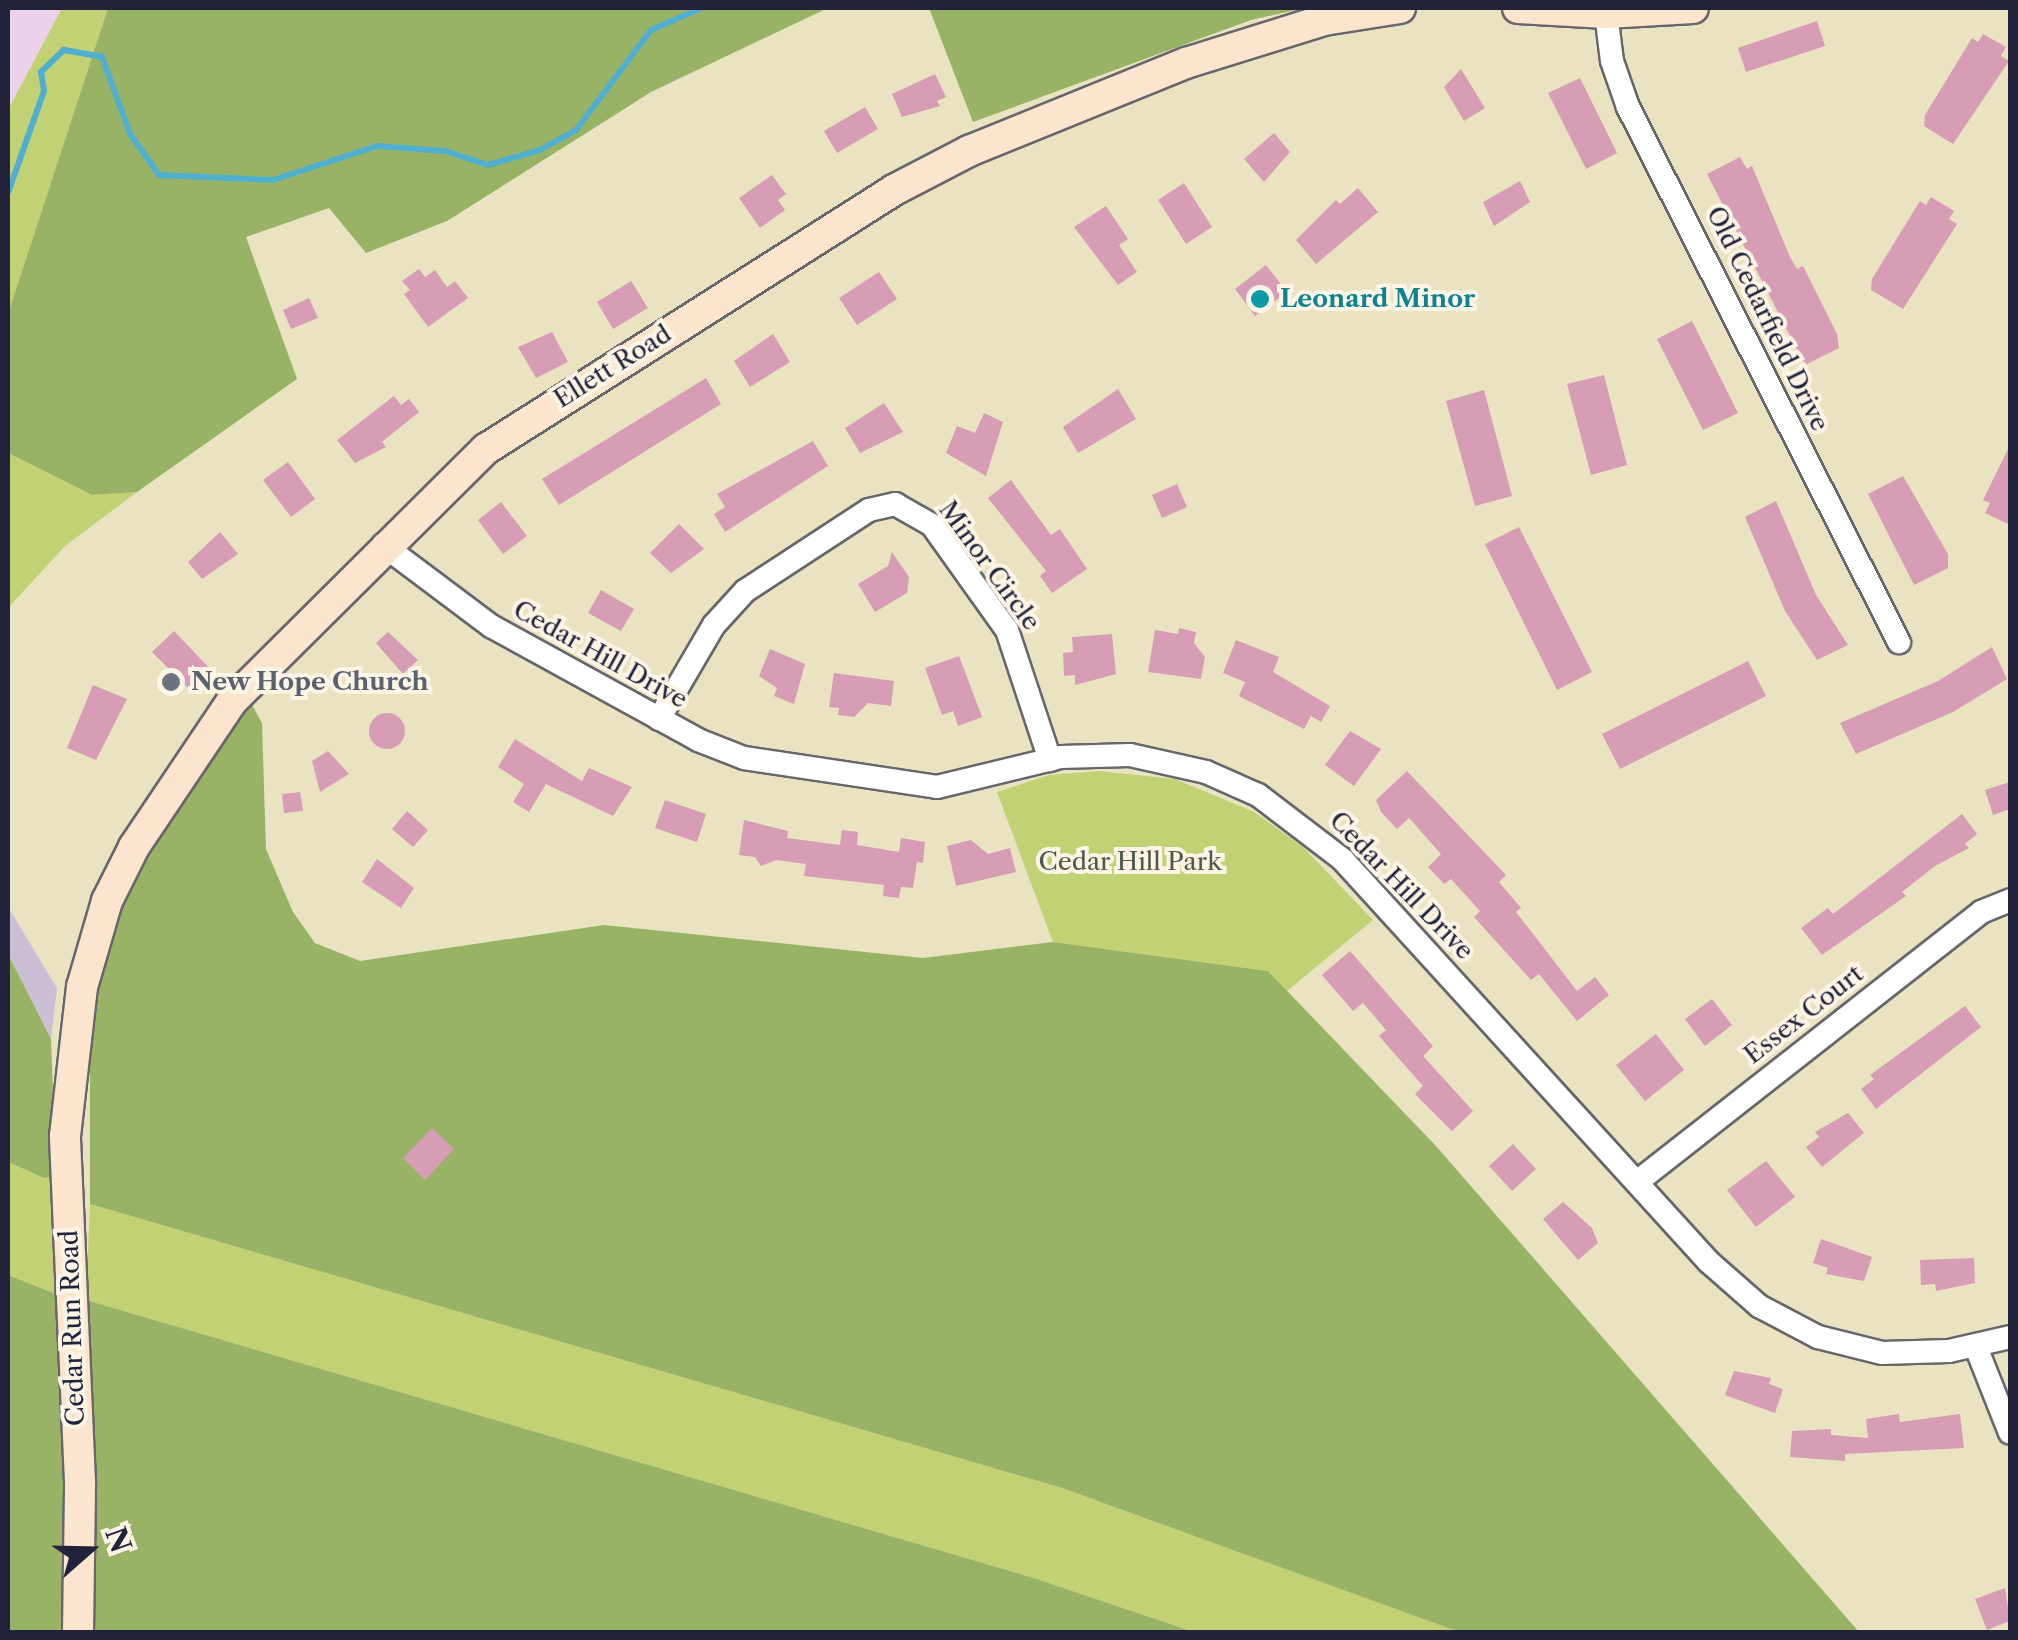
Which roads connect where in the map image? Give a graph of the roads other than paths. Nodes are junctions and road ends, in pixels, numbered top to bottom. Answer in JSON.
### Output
{"nodes":[{"id":1,"x":1400,"y":8,"type":"edge"},
{"id":2,"x":1518,"y":8,"type":"edge"},
{"id":3,"x":1692,"y":8,"type":"edge"},
{"id":4,"x":1606,"y":14,"type":"junction"},
{"id":5,"x":384,"y":544,"type":"junction"},
{"id":6,"x":1898,"y":642,"type":"dead end"},
{"id":7,"x":659,"y":718,"type":"junction"},
{"id":8,"x":1050,"y":760,"type":"junction"},
{"id":9,"x":2010,"y":900,"type":"edge"},
{"id":10,"x":76,"y":1024,"type":"joint"},
{"id":11,"x":1637,"y":1182,"type":"junction"},
{"id":12,"x":2010,"y":1337,"type":"edge"},
{"id":13,"x":1976,"y":1346,"type":"junction"},
{"id":14,"x":2010,"y":1433,"type":"edge"},
{"id":15,"x":78,"y":1632,"type":"edge"}],
"edges":[{"from":1,"to":5,"type":"street","name":"Ellett Road"},
{"from":2,"to":4,"type":"street"},
{"from":3,"to":4,"type":"street"},
{"from":4,"to":6,"type":"street","name":"Old Cedarfield Drive"},
{"from":5,"to":7,"type":"street","name":"Cedar Hill Drive"},
{"from":5,"to":10,"type":"street","name":"Ellett Road"},
{"from":7,"to":8,"type":"street","name":"Cedar Hill Drive"},
{"from":7,"to":8,"type":"street","name":"Minor Circle"},
{"from":8,"to":11,"type":"street","name":"Cedar Hill Drive"},
{"from":9,"to":11,"type":"street","name":"Essex Court"},
{"from":10,"to":15,"type":"street","name":"Cedar Run Road"},
{"from":11,"to":13,"type":"street","name":"Cedar Hill Drive"},
{"from":12,"to":13,"type":"street","name":"Cedar Hill Drive"},
{"from":13,"to":14,"type":"street"}]}
